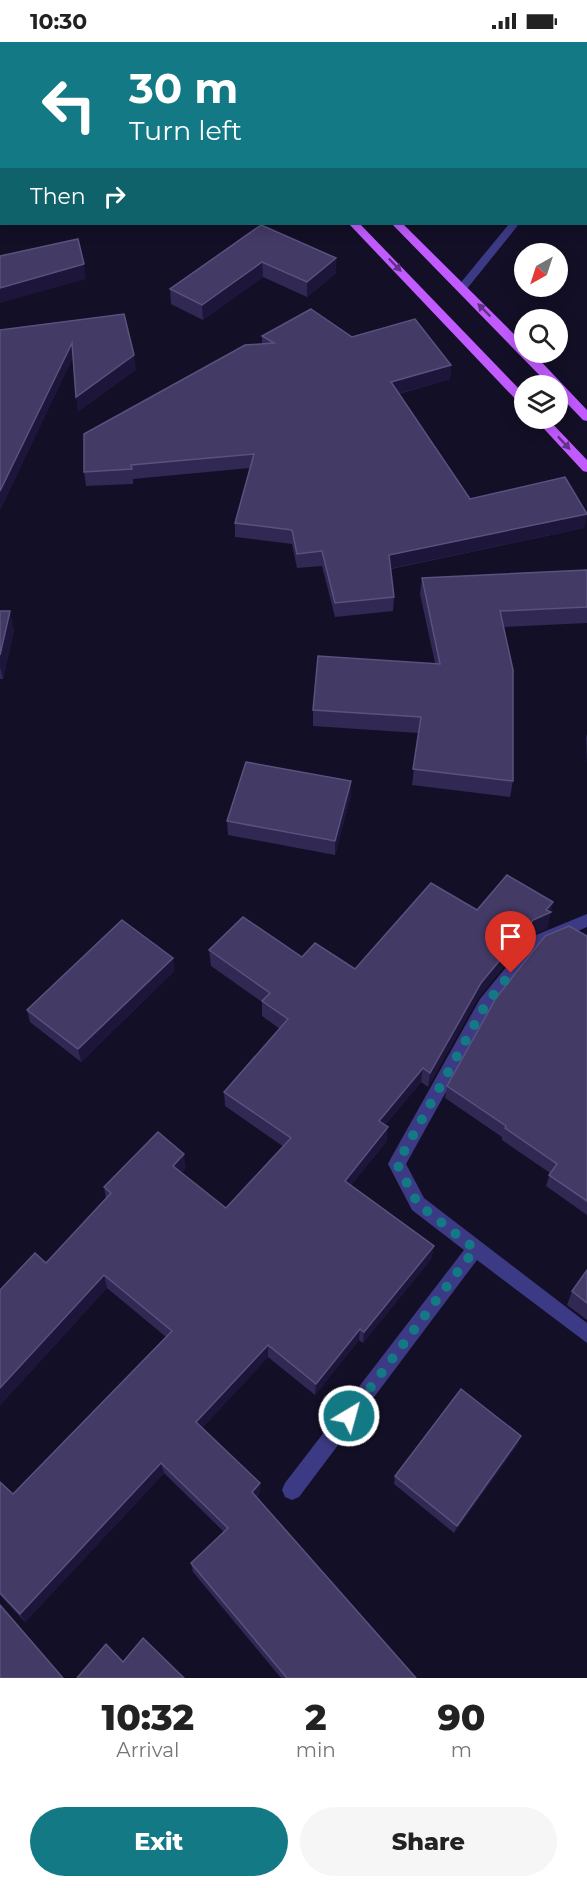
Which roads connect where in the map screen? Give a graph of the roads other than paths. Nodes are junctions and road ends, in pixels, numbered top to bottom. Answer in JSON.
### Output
{"nodes":[{"id":1,"x":355,"y":225,"type":"edge"},
{"id":2,"x":398,"y":225,"type":"edge"},
{"id":3,"x":513,"y":225,"type":"edge"},
{"id":4,"x":462,"y":288,"type":"junction"},
{"id":5,"x":514,"y":341,"type":"edge"},
{"id":6,"x":535,"y":363,"type":"edge"},
{"id":7,"x":547,"y":375,"type":"edge"},
{"id":8,"x":514,"y":391,"type":"edge"},
{"id":9,"x":568,"y":397,"type":"edge"},
{"id":10,"x":587,"y":417,"type":"edge"},
{"id":11,"x":550,"y":429,"type":"edge"},
{"id":12,"x":587,"y":468,"type":"edge"},
{"id":13,"x":587,"y":920,"type":"edge"},
{"id":14,"x":475,"y":1249,"type":"junction"},
{"id":15,"x":587,"y":1334,"type":"edge"},
{"id":16,"x":292,"y":1490,"type":"dead end"}],
"edges":[{"from":1,"to":8,"type":"main road","one_way":true},
{"from":2,"to":4,"type":"main road"},
{"from":3,"to":4,"type":"street"},
{"from":5,"to":4,"type":"main road","one_way":true},
{"from":6,"to":7,"type":"main road"},
{"from":9,"to":10,"type":"main road"},
{"from":11,"to":12,"type":"main road","one_way":true},
{"from":13,"to":14,"type":"street"},
{"from":14,"to":15,"type":"street"},
{"from":14,"to":16,"type":"street"}]}
